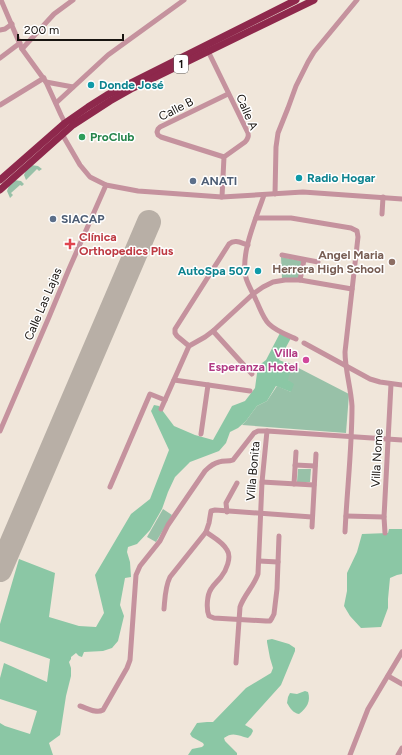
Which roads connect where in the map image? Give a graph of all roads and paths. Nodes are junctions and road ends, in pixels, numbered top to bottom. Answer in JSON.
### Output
{"nodes":[{"id":1,"x":1,"y":0,"type":"edge"},
{"id":2,"x":73,"y":0,"type":"edge"},
{"id":3,"x":184,"y":0,"type":"edge"},
{"id":4,"x":296,"y":0,"type":"edge"},
{"id":5,"x":357,"y":0,"type":"edge"},
{"id":6,"x":312,"y":1,"type":"edge"},
{"id":7,"x":12,"y":24,"type":"junction"},
{"id":8,"x":0,"y":30,"type":"edge"},
{"id":9,"x":20,"y":43,"type":"junction"},
{"id":10,"x":22,"y":49,"type":"junction"},
{"id":11,"x":208,"y":51,"type":"junction"},
{"id":12,"x":0,"y":58,"type":"edge"},
{"id":13,"x":45,"y":80,"type":"junction"},
{"id":14,"x":73,"y":87,"type":"junction"},
{"id":15,"x":228,"y":94,"type":"junction"},
{"id":16,"x":56,"y":103,"type":"junction"},
{"id":17,"x":0,"y":105,"type":"edge"},
{"id":18,"x":62,"y":128,"type":"junction"},
{"id":19,"x":55,"y":140,"type":"junction"},
{"id":20,"x":29,"y":155,"type":"junction"},
{"id":21,"x":224,"y":157,"type":"junction"},
{"id":22,"x":0,"y":180,"type":"edge"},
{"id":23,"x":0,"y":184,"type":"edge"},
{"id":24,"x":106,"y":185,"type":"junction"},
{"id":25,"x":0,"y":190,"type":"edge"},
{"id":26,"x":275,"y":194,"type":"junction"},
{"id":27,"x":264,"y":195,"type":"junction"},
{"id":28,"x":222,"y":197,"type":"junction"},
{"id":29,"x":383,"y":198,"type":"junction"},
{"id":30,"x":402,"y":199,"type":"edge"},
{"id":31,"x":382,"y":214,"type":"dead end"},
{"id":32,"x":256,"y":218,"type":"junction"},
{"id":33,"x":248,"y":245,"type":"junction"},
{"id":34,"x":282,"y":255,"type":"dead end"},
{"id":35,"x":304,"y":260,"type":"junction"},
{"id":36,"x":318,"y":262,"type":"dead end"},
{"id":37,"x":300,"y":280,"type":"junction"},
{"id":38,"x":352,"y":289,"type":"junction"},
{"id":39,"x":253,"y":294,"type":"junction"},
{"id":40,"x":213,"y":331,"type":"junction"},
{"id":41,"x":296,"y":339,"type":"dead end"},
{"id":42,"x":304,"y":343,"type":"dead end"},
{"id":43,"x":189,"y":346,"type":"junction"},
{"id":44,"x":346,"y":366,"type":"junction"},
{"id":45,"x":252,"y":374,"type":"dead end"},
{"id":46,"x":174,"y":380,"type":"junction"},
{"id":47,"x":391,"y":384,"type":"junction"},
{"id":48,"x":208,"y":385,"type":"junction"},
{"id":49,"x":402,"y":385,"type":"edge"},
{"id":50,"x":250,"y":391,"type":"dead end"},
{"id":51,"x":165,"y":400,"type":"junction"},
{"id":52,"x":161,"y":409,"type":"dead end"},
{"id":53,"x":0,"y":431,"type":"edge"},
{"id":54,"x":267,"y":431,"type":"junction"},
{"id":55,"x":201,"y":434,"type":"dead end"},
{"id":56,"x":351,"y":437,"type":"junction"},
{"id":57,"x":388,"y":439,"type":"junction"},
{"id":58,"x":402,"y":440,"type":"edge"},
{"id":59,"x":296,"y":452,"type":"dead end"},
{"id":60,"x":316,"y":454,"type":"dead end"},
{"id":61,"x":296,"y":465,"type":"junction"},
{"id":62,"x":315,"y":466,"type":"junction"},
{"id":63,"x":262,"y":482,"type":"junction"},
{"id":64,"x":237,"y":483,"type":"dead end"},
{"id":65,"x":294,"y":484,"type":"junction"},
{"id":66,"x":314,"y":485,"type":"junction"},
{"id":67,"x":110,"y":487,"type":"dead end"},
{"id":68,"x":227,"y":512,"type":"junction"},
{"id":69,"x":260,"y":513,"type":"junction"},
{"id":70,"x":346,"y":516,"type":"junction"},
{"id":71,"x":312,"y":517,"type":"junction"},
{"id":72,"x":384,"y":517,"type":"junction"},
{"id":73,"x":312,"y":527,"type":"dead end"},
{"id":74,"x":206,"y":532,"type":"junction"},
{"id":75,"x":345,"y":532,"type":"dead end"},
{"id":76,"x":385,"y":533,"type":"dead end"},
{"id":77,"x":279,"y":536,"type":"dead end"},
{"id":78,"x":259,"y":560,"type":"junction"},
{"id":79,"x":278,"y":562,"type":"junction"},
{"id":80,"x":164,"y":609,"type":"dead end"},
{"id":81,"x":239,"y":619,"type":"junction"},
{"id":82,"x":402,"y":652,"type":"edge"},
{"id":83,"x":236,"y":663,"type":"dead end"},
{"id":84,"x":388,"y":676,"type":"junction"},
{"id":85,"x":402,"y":684,"type":"edge"},
{"id":86,"x":80,"y":706,"type":"dead end"},
{"id":87,"x":402,"y":748,"type":"edge"},
{"id":88,"x":350,"y":755,"type":"edge"},
{"id":89,"x":398,"y":755,"type":"edge"}],
"edges":[{"from":1,"to":7,"type":"street"},
{"from":2,"to":10,"type":"street"},
{"from":3,"to":14,"type":"street"},
{"from":4,"to":18,"type":"highway","number":"1"},
{"from":5,"to":26,"type":"street"},
{"from":6,"to":11,"type":"highway","number":"1"},
{"from":7,"to":8,"type":"street"},
{"from":7,"to":9,"type":"street"},
{"from":9,"to":10,"type":"street"},
{"from":9,"to":12,"type":"street"},
{"from":10,"to":13,"type":"street"},
{"from":11,"to":15,"type":"street","name":"Calle A"},
{"from":11,"to":18,"type":"highway","number":"1"},
{"from":13,"to":14,"type":"street"},
{"from":13,"to":16,"type":"street"},
{"from":13,"to":17,"type":"street"},
{"from":14,"to":16,"type":"street"},
{"from":15,"to":21,"type":"street","name":"Calle A"},
{"from":15,"to":21,"type":"street","name":"Calle B"},
{"from":16,"to":18,"type":"street"},
{"from":18,"to":19,"type":"highway","number":"1"},
{"from":18,"to":19,"type":"highway"},
{"from":18,"to":20,"type":"highway","number":"1"},
{"from":18,"to":24,"type":"street"},
{"from":19,"to":25,"type":"highway","number":"1"},
{"from":20,"to":22,"type":"highway","number":"1"},
{"from":20,"to":23,"type":"highway","number":"1"},
{"from":21,"to":28,"type":"street"},
{"from":24,"to":28,"type":"street"},
{"from":24,"to":53,"type":"street","name":"Calle Las Lajas"},
{"from":26,"to":27,"type":"street"},
{"from":26,"to":29,"type":"street"},
{"from":27,"to":28,"type":"street"},
{"from":27,"to":32,"type":"street"},
{"from":29,"to":30,"type":"street"},
{"from":29,"to":31,"type":"street"},
{"from":32,"to":33,"type":"street"},
{"from":32,"to":38,"type":"street"},
{"from":33,"to":39,"type":"street"},
{"from":33,"to":43,"type":"street"},
{"from":34,"to":35,"type":"street"},
{"from":35,"to":36,"type":"street"},
{"from":35,"to":37,"type":"street"},
{"from":37,"to":38,"type":"street"},
{"from":37,"to":39,"type":"street"},
{"from":38,"to":44,"type":"street"},
{"from":39,"to":40,"type":"street"},
{"from":39,"to":41,"type":"street"},
{"from":40,"to":43,"type":"street"},
{"from":40,"to":45,"type":"street"},
{"from":42,"to":44,"type":"street"},
{"from":43,"to":46,"type":"street"},
{"from":44,"to":47,"type":"street"},
{"from":44,"to":56,"type":"street"},
{"from":46,"to":48,"type":"street"},
{"from":46,"to":51,"type":"street"},
{"from":47,"to":49,"type":"street"},
{"from":47,"to":57,"type":"street","name":"Villa Nome"},
{"from":48,"to":50,"type":"street"},
{"from":48,"to":55,"type":"street"},
{"from":51,"to":52,"type":"street"},
{"from":51,"to":67,"type":"street"},
{"from":54,"to":56,"type":"street","name":"Villa Bonita"},
{"from":54,"to":63,"type":"street","name":"Villa Bonita"},
{"from":54,"to":86,"type":"street"},
{"from":56,"to":57,"type":"street","name":"Villa Bonita"},
{"from":56,"to":70,"type":"street"},
{"from":57,"to":58,"type":"street","name":"Villa Bonita"},
{"from":57,"to":72,"type":"street","name":"Villa Nome"},
{"from":59,"to":61,"type":"street"},
{"from":60,"to":62,"type":"street"},
{"from":61,"to":62,"type":"street"},
{"from":61,"to":65,"type":"street"},
{"from":62,"to":66,"type":"street"},
{"from":63,"to":65,"type":"street"},
{"from":63,"to":69,"type":"street","name":"Villa Bonita"},
{"from":64,"to":68,"type":"street"},
{"from":65,"to":66,"type":"street"},
{"from":66,"to":71,"type":"street"},
{"from":68,"to":69,"type":"street"},
{"from":68,"to":74,"type":"street"},
{"from":69,"to":71,"type":"street"},
{"from":69,"to":78,"type":"street","name":"Villa Bonita"},
{"from":70,"to":72,"type":"street"},
{"from":70,"to":75,"type":"street"},
{"from":71,"to":73,"type":"street"},
{"from":72,"to":76,"type":"street","name":"Villa Nome"},
{"from":74,"to":80,"type":"street"},
{"from":74,"to":81,"type":"street"},
{"from":77,"to":79,"type":"street"},
{"from":78,"to":79,"type":"street"},
{"from":78,"to":81,"type":"street","name":"Villa Bonita"},
{"from":79,"to":81,"type":"street"},
{"from":81,"to":83,"type":"street","name":"Villa Bonita"},
{"from":82,"to":84,"type":"street"},
{"from":84,"to":85,"type":"street"},
{"from":84,"to":88,"type":"street"},
{"from":87,"to":89,"type":"street"}]}
